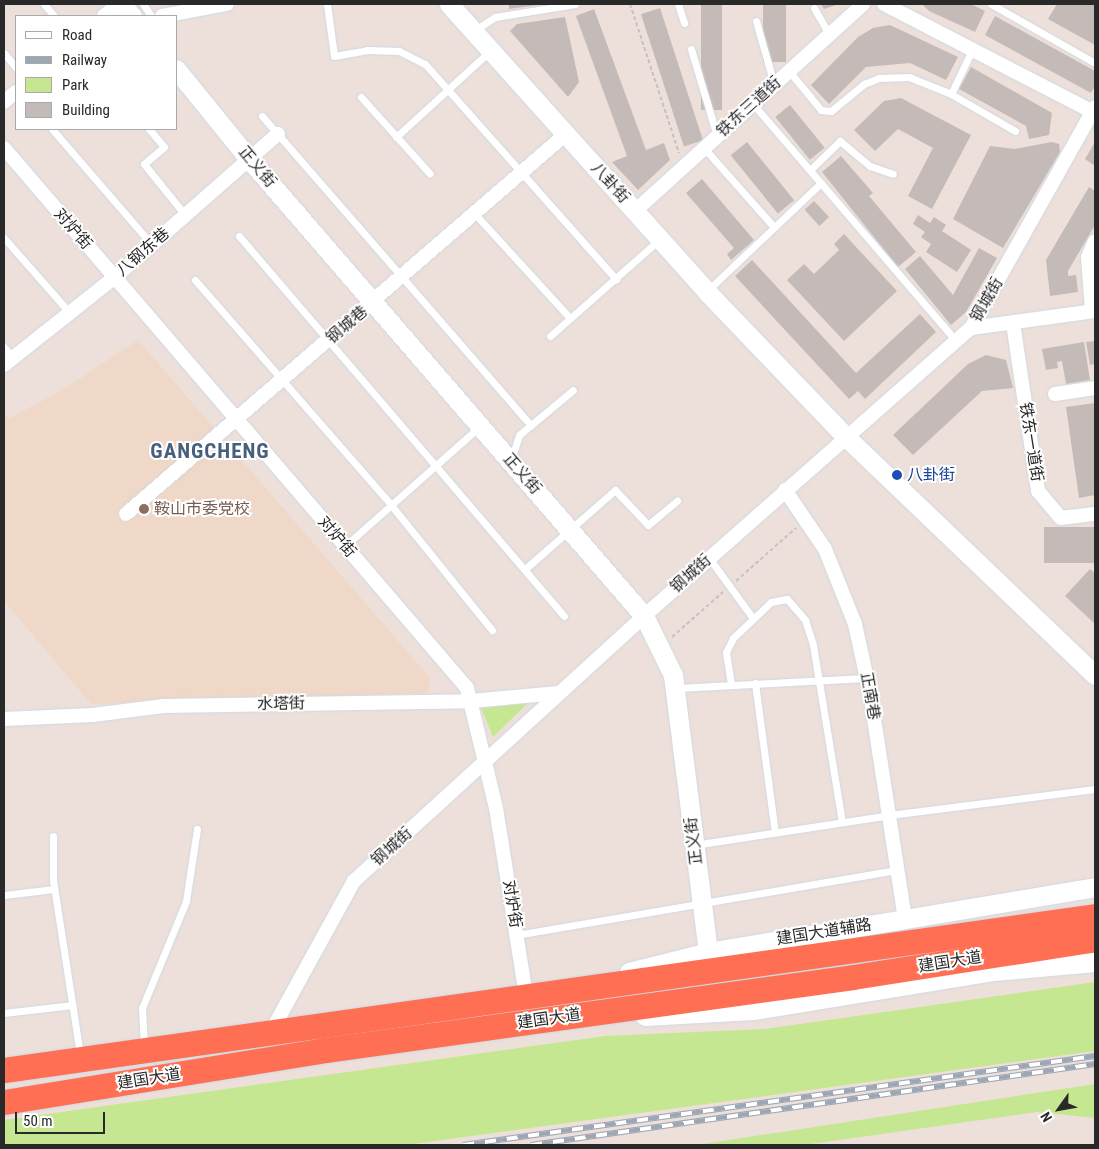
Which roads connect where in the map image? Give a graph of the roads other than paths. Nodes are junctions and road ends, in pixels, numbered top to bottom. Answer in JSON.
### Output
{"nodes":[{"id":1,"x":44,"y":4,"type":"edge"},
{"id":2,"x":120,"y":4,"type":"edge"},
{"id":3,"x":143,"y":4,"type":"edge"},
{"id":4,"x":226,"y":4,"type":"edge"},
{"id":5,"x":327,"y":4,"type":"edge"},
{"id":6,"x":450,"y":4,"type":"edge"},
{"id":7,"x":575,"y":4,"type":"edge"},
{"id":8,"x":678,"y":4,"type":"edge"},
{"id":9,"x":862,"y":4,"type":"edge"},
{"id":10,"x":884,"y":4,"type":"edge"},
{"id":11,"x":992,"y":4,"type":"edge"},
{"id":12,"x":208,"y":6,"type":"edge"},
{"id":13,"x":814,"y":8,"type":"dead end"},
{"id":14,"x":53,"y":15,"type":"edge"},
{"id":15,"x":105,"y":15,"type":"edge"},
{"id":16,"x":131,"y":15,"type":"edge"},
{"id":17,"x":150,"y":15,"type":"edge"},
{"id":18,"x":167,"y":15,"type":"edge"},
{"id":19,"x":756,"y":21,"type":"dead end"},
{"id":20,"x":684,"y":23,"type":"dead end"},
{"id":21,"x":473,"y":32,"type":"junction"},
{"id":22,"x":829,"y":34,"type":"junction"},
{"id":23,"x":691,"y":49,"type":"dead end"},
{"id":24,"x":972,"y":50,"type":"junction"},
{"id":25,"x":491,"y":51,"type":"junction"},
{"id":26,"x":4,"y":53,"type":"edge"},
{"id":27,"x":1095,"y":63,"type":"edge"},
{"id":28,"x":15,"y":67,"type":"edge"},
{"id":29,"x":178,"y":71,"type":"edge"},
{"id":30,"x":789,"y":71,"type":"junction"},
{"id":31,"x":774,"y":84,"type":"junction"},
{"id":32,"x":448,"y":90,"type":"junction"},
{"id":33,"x":15,"y":93,"type":"edge"},
{"id":34,"x":951,"y":94,"type":"junction"},
{"id":35,"x":360,"y":96,"type":"dead end"},
{"id":36,"x":4,"y":102,"type":"edge"},
{"id":37,"x":753,"y":104,"type":"junction"},
{"id":38,"x":1094,"y":111,"type":"edge"},
{"id":39,"x":262,"y":116,"type":"dead end"},
{"id":40,"x":53,"y":130,"type":"edge"},
{"id":41,"x":150,"y":130,"type":"edge"},
{"id":42,"x":1015,"y":131,"type":"dead end"},
{"id":43,"x":278,"y":134,"type":"junction"},
{"id":44,"x":566,"y":134,"type":"junction"},
{"id":45,"x":717,"y":136,"type":"junction"},
{"id":46,"x":396,"y":137,"type":"junction"},
{"id":47,"x":4,"y":148,"type":"edge"},
{"id":48,"x":704,"y":148,"type":"junction"},
{"id":49,"x":250,"y":160,"type":"junction"},
{"id":50,"x":810,"y":170,"type":"junction"},
{"id":51,"x":523,"y":173,"type":"junction"},
{"id":52,"x":430,"y":174,"type":"dead end"},
{"id":53,"x":892,"y":174,"type":"dead end"},
{"id":54,"x":821,"y":183,"type":"junction"},
{"id":55,"x":635,"y":210,"type":"junction"},
{"id":56,"x":476,"y":214,"type":"junction"},
{"id":57,"x":186,"y":216,"type":"junction"},
{"id":58,"x":774,"y":227,"type":"junction"},
{"id":59,"x":238,"y":236,"type":"dead end"},
{"id":60,"x":4,"y":238,"type":"edge"},
{"id":61,"x":660,"y":239,"type":"junction"},
{"id":62,"x":1095,"y":241,"type":"edge"},
{"id":63,"x":152,"y":245,"type":"junction"},
{"id":64,"x":403,"y":275,"type":"junction"},
{"id":65,"x":115,"y":277,"type":"junction"},
{"id":66,"x":616,"y":278,"type":"junction"},
{"id":67,"x":195,"y":280,"type":"dead end"},
{"id":68,"x":707,"y":292,"type":"junction"},
{"id":69,"x":373,"y":302,"type":"junction"},
{"id":70,"x":1094,"y":311,"type":"edge"},
{"id":71,"x":70,"y":313,"type":"junction"},
{"id":72,"x":570,"y":318,"type":"junction"},
{"id":73,"x":1013,"y":323,"type":"junction"},
{"id":74,"x":971,"y":328,"type":"junction"},
{"id":75,"x":550,"y":336,"type":"dead end"},
{"id":76,"x":329,"y":340,"type":"junction"},
{"id":77,"x":956,"y":341,"type":"junction"},
{"id":78,"x":4,"y":347,"type":"edge"},
{"id":79,"x":8,"y":362,"type":"edge"},
{"id":80,"x":282,"y":380,"type":"junction"},
{"id":81,"x":1095,"y":388,"type":"edge"},
{"id":82,"x":573,"y":390,"type":"dead end"},
{"id":83,"x":1055,"y":394,"type":"dead end"},
{"id":84,"x":236,"y":420,"type":"junction"},
{"id":85,"x":531,"y":425,"type":"junction"},
{"id":86,"x":480,"y":426,"type":"junction"},
{"id":87,"x":847,"y":438,"type":"junction"},
{"id":88,"x":510,"y":460,"type":"junction"},
{"id":89,"x":436,"y":466,"type":"junction"},
{"id":90,"x":784,"y":490,"type":"junction"},
{"id":91,"x":677,"y":501,"type":"dead end"},
{"id":92,"x":391,"y":505,"type":"junction"},
{"id":93,"x":126,"y":514,"type":"dead end"},
{"id":94,"x":1095,"y":514,"type":"edge"},
{"id":95,"x":568,"y":528,"type":"junction"},
{"id":96,"x":345,"y":546,"type":"junction"},
{"id":97,"x":709,"y":558,"type":"junction"},
{"id":98,"x":525,"y":569,"type":"junction"},
{"id":99,"x":564,"y":616,"type":"dead end"},
{"id":100,"x":644,"y":616,"type":"junction"},
{"id":101,"x":752,"y":617,"type":"junction"},
{"id":102,"x":492,"y":630,"type":"dead end"},
{"id":103,"x":1095,"y":675,"type":"edge"},
{"id":104,"x":867,"y":678,"type":"junction"},
{"id":105,"x":819,"y":682,"type":"junction"},
{"id":106,"x":731,"y":684,"type":"junction"},
{"id":107,"x":755,"y":684,"type":"junction"},
{"id":108,"x":675,"y":688,"type":"junction"},
{"id":109,"x":559,"y":692,"type":"junction"},
{"id":110,"x":471,"y":701,"type":"junction"},
{"id":111,"x":4,"y":719,"type":"edge"},
{"id":112,"x":485,"y":763,"type":"junction"},
{"id":113,"x":1095,"y":789,"type":"edge"},
{"id":114,"x":889,"y":815,"type":"junction"},
{"id":115,"x":842,"y":822,"type":"junction"},
{"id":116,"x":196,"y":829,"type":"dead end"},
{"id":117,"x":775,"y":832,"type":"junction"},
{"id":118,"x":53,"y":836,"type":"dead end"},
{"id":119,"x":694,"y":845,"type":"junction"},
{"id":120,"x":897,"y":870,"type":"junction"},
{"id":121,"x":1095,"y":887,"type":"edge"},
{"id":122,"x":54,"y":889,"type":"junction"},
{"id":123,"x":4,"y":895,"type":"edge"},
{"id":124,"x":701,"y":904,"type":"junction"},
{"id":125,"x":1095,"y":904,"type":"edge"},
{"id":126,"x":1095,"y":916,"type":"edge"},
{"id":127,"x":904,"y":919,"type":"junction"},
{"id":128,"x":994,"y":930,"type":"junction"},
{"id":129,"x":516,"y":935,"type":"junction"},
{"id":130,"x":1095,"y":939,"type":"edge"},
{"id":131,"x":708,"y":952,"type":"junction"},
{"id":132,"x":1095,"y":962,"type":"edge"},
{"id":133,"x":555,"y":991,"type":"junction"},
{"id":134,"x":526,"y":994,"type":"junction"},
{"id":135,"x":73,"y":1006,"type":"junction"},
{"id":136,"x":4,"y":1013,"type":"edge"},
{"id":137,"x":552,"y":1019,"type":"junction"},
{"id":138,"x":272,"y":1030,"type":"junction"},
{"id":139,"x":144,"y":1049,"type":"junction"},
{"id":140,"x":81,"y":1058,"type":"junction"},
{"id":141,"x":4,"y":1070,"type":"edge"},
{"id":142,"x":4,"y":1102,"type":"edge"}],
"edges":[{"from":1,"to":14,"type":"lane"},
{"from":2,"to":15,"type":"street"},
{"from":2,"to":16,"type":"street"},
{"from":3,"to":17,"type":"lane"},
{"from":4,"to":12,"type":"street"},
{"from":5,"to":32,"type":"lane"},
{"from":6,"to":21,"type":"street","name":"八卦街"},
{"from":7,"to":21,"type":"lane"},
{"from":8,"to":20,"type":"lane"},
{"from":9,"to":22,"type":"street","name":"铁东三道街"},
{"from":10,"to":24,"type":"street"},
{"from":11,"to":27,"type":"lane"},
{"from":12,"to":18,"type":"street"},
{"from":13,"to":22,"type":"lane"},
{"from":19,"to":31,"type":"lane"},
{"from":21,"to":25,"type":"street","name":"八卦街"},
{"from":22,"to":30,"type":"street","name":"铁东三道街"},
{"from":23,"to":45,"type":"lane"},
{"from":24,"to":34,"type":"lane"},
{"from":24,"to":38,"type":"street"},
{"from":25,"to":32,"type":"lane"},
{"from":25,"to":44,"type":"street","name":"八卦街"},
{"from":26,"to":28,"type":"lane"},
{"from":29,"to":49,"type":"street","name":"正义街"},
{"from":30,"to":31,"type":"street","name":"铁东三道街"},
{"from":30,"to":34,"type":"lane"},
{"from":31,"to":37,"type":"street","name":"铁东三道街"},
{"from":32,"to":46,"type":"lane"},
{"from":32,"to":51,"type":"lane"},
{"from":33,"to":36,"type":"street"},
{"from":34,"to":42,"type":"lane"},
{"from":35,"to":46,"type":"lane"},
{"from":37,"to":45,"type":"street","name":"铁东三道街"},
{"from":37,"to":50,"type":"lane"},
{"from":38,"to":74,"type":"street","name":"钢城街"},
{"from":39,"to":43,"type":"lane"},
{"from":40,"to":63,"type":"lane"},
{"from":41,"to":57,"type":"lane"},
{"from":43,"to":49,"type":"street","name":"八钢东巷"},
{"from":43,"to":64,"type":"lane"},
{"from":44,"to":51,"type":"street","name":"钢城巷"},
{"from":44,"to":55,"type":"street","name":"八卦街"},
{"from":45,"to":48,"type":"street","name":"铁东三道街"},
{"from":46,"to":52,"type":"lane"},
{"from":47,"to":65,"type":"street","name":"对炉街"},
{"from":48,"to":55,"type":"street","name":"铁东三道街"},
{"from":48,"to":58,"type":"lane"},
{"from":49,"to":57,"type":"street","name":"八钢东巷"},
{"from":49,"to":69,"type":"street","name":"正义街"},
{"from":50,"to":53,"type":"lane"},
{"from":50,"to":54,"type":"lane"},
{"from":51,"to":56,"type":"street","name":"钢城巷"},
{"from":51,"to":66,"type":"lane"},
{"from":54,"to":58,"type":"lane"},
{"from":54,"to":77,"type":"lane"},
{"from":55,"to":61,"type":"street","name":"八卦街"},
{"from":56,"to":64,"type":"street","name":"钢城巷"},
{"from":56,"to":72,"type":"lane"},
{"from":57,"to":63,"type":"street","name":"八钢东巷"},
{"from":58,"to":68,"type":"lane"},
{"from":59,"to":76,"type":"lane"},
{"from":60,"to":71,"type":"lane"},
{"from":61,"to":66,"type":"lane"},
{"from":61,"to":68,"type":"street","name":"八卦街"},
{"from":62,"to":70,"type":"street"},
{"from":63,"to":65,"type":"street","name":"八钢东巷"},
{"from":64,"to":69,"type":"street","name":"钢城巷"},
{"from":64,"to":85,"type":"lane"},
{"from":65,"to":71,"type":"street","name":"八钢东巷"},
{"from":65,"to":84,"type":"street","name":"对炉街"},
{"from":66,"to":72,"type":"lane"},
{"from":67,"to":80,"type":"lane"},
{"from":68,"to":87,"type":"street","name":"八卦街"},
{"from":69,"to":76,"type":"street","name":"钢城巷"},
{"from":69,"to":86,"type":"street","name":"正义街"},
{"from":70,"to":73,"type":"street"},
{"from":71,"to":79,"type":"street","name":"八钢东巷"},
{"from":72,"to":75,"type":"lane"},
{"from":73,"to":74,"type":"street"},
{"from":73,"to":94,"type":"street","name":"铁东一道街"},
{"from":74,"to":77,"type":"street","name":"钢城街"},
{"from":76,"to":80,"type":"street","name":"钢城巷"},
{"from":76,"to":89,"type":"lane"},
{"from":77,"to":87,"type":"street","name":"钢城街"},
{"from":78,"to":79,"type":"lane"},
{"from":80,"to":84,"type":"street","name":"钢城巷"},
{"from":80,"to":92,"type":"lane"},
{"from":81,"to":83,"type":"street"},
{"from":82,"to":85,"type":"lane"},
{"from":84,"to":93,"type":"street","name":"钢城巷"},
{"from":84,"to":96,"type":"street","name":"对炉街"},
{"from":85,"to":88,"type":"lane"},
{"from":86,"to":88,"type":"street","name":"正义街"},
{"from":86,"to":89,"type":"lane"},
{"from":87,"to":90,"type":"street","name":"钢城街"},
{"from":87,"to":103,"type":"street","name":"八卦街"},
{"from":88,"to":95,"type":"street","name":"正义街"},
{"from":89,"to":92,"type":"lane"},
{"from":89,"to":98,"type":"lane"},
{"from":90,"to":97,"type":"street","name":"钢城街"},
{"from":90,"to":104,"type":"street","name":"正南巷"},
{"from":91,"to":95,"type":"lane"},
{"from":92,"to":96,"type":"lane"},
{"from":92,"to":102,"type":"lane"},
{"from":95,"to":98,"type":"lane"},
{"from":95,"to":100,"type":"street","name":"正义街"},
{"from":96,"to":110,"type":"street","name":"对炉街"},
{"from":97,"to":100,"type":"street","name":"钢城街"},
{"from":97,"to":101,"type":"lane"},
{"from":98,"to":99,"type":"lane"},
{"from":100,"to":108,"type":"street","name":"正义街"},
{"from":100,"to":109,"type":"street","name":"钢城街"},
{"from":101,"to":105,"type":"lane"},
{"from":101,"to":106,"type":"lane"},
{"from":104,"to":105,"type":"lane"},
{"from":104,"to":114,"type":"street","name":"正南巷"},
{"from":105,"to":107,"type":"lane"},
{"from":105,"to":115,"type":"lane"},
{"from":106,"to":107,"type":"lane"},
{"from":106,"to":108,"type":"lane"},
{"from":107,"to":117,"type":"lane"},
{"from":108,"to":119,"type":"street","name":"正义街"},
{"from":109,"to":110,"type":"street","name":"水塔街"},
{"from":109,"to":112,"type":"street","name":"钢城街"},
{"from":110,"to":111,"type":"street","name":"水塔街"},
{"from":110,"to":112,"type":"street","name":"对炉街"},
{"from":112,"to":129,"type":"street","name":"对炉街"},
{"from":112,"to":138,"type":"street","name":"钢城街"},
{"from":113,"to":114,"type":"lane"},
{"from":114,"to":115,"type":"lane"},
{"from":114,"to":120,"type":"street","name":"正南巷"},
{"from":115,"to":117,"type":"lane"},
{"from":116,"to":139,"type":"lane"},
{"from":117,"to":119,"type":"lane"},
{"from":118,"to":122,"type":"lane"},
{"from":119,"to":124,"type":"street","name":"正义街"},
{"from":120,"to":124,"type":"lane"},
{"from":120,"to":127,"type":"street","name":"正南巷"},
{"from":121,"to":127,"type":"street","name":"建国大道辅路"},
{"from":122,"to":123,"type":"lane"},
{"from":122,"to":135,"type":"lane"},
{"from":124,"to":129,"type":"lane"},
{"from":124,"to":131,"type":"street","name":"正义街"},
{"from":125,"to":128,"type":"highway"},
{"from":126,"to":128,"type":"highway","name":"建国大道"},
{"from":127,"to":131,"type":"street","name":"建国大道辅路"},
{"from":128,"to":133,"type":"highway","name":"建国大道"},
{"from":129,"to":134,"type":"street","name":"对炉街"},
{"from":130,"to":137,"type":"highway","name":"建国大道"},
{"from":131,"to":133,"type":"street","name":"建国大道辅路"},
{"from":132,"to":137,"type":"street"},
{"from":133,"to":134,"type":"highway","name":"建国大道"},
{"from":134,"to":138,"type":"highway","name":"建国大道"},
{"from":135,"to":136,"type":"lane"},
{"from":135,"to":140,"type":"lane"},
{"from":137,"to":142,"type":"highway","name":"建国大道"},
{"from":138,"to":139,"type":"highway","name":"建国大道"},
{"from":139,"to":140,"type":"highway","name":"建国大道"},
{"from":140,"to":141,"type":"highway","name":"建国大道"}]}
